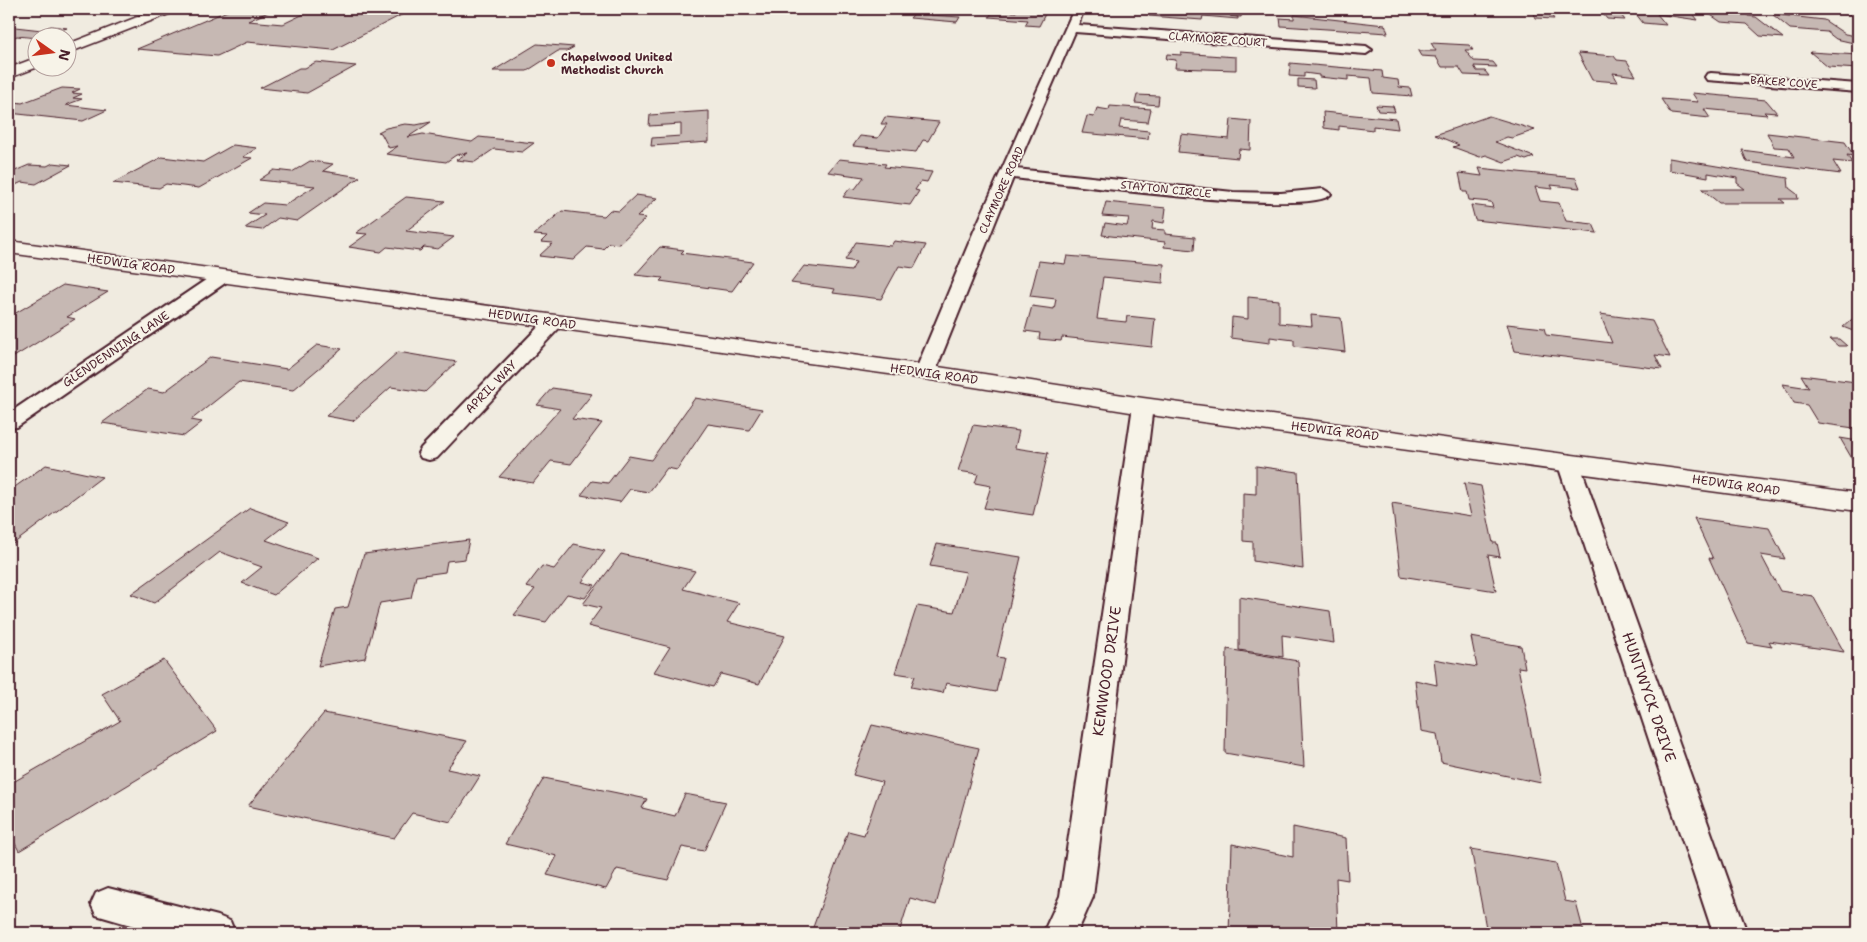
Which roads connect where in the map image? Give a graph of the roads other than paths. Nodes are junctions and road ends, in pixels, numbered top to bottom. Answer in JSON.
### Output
{"nodes":[{"id":1,"x":169,"y":9,"type":"edge"},
{"id":2,"x":1079,"y":9,"type":"edge"},
{"id":3,"x":1835,"y":9,"type":"edge"},
{"id":4,"x":1858,"y":10,"type":"edge"},
{"id":5,"x":1071,"y":28,"type":"junction"},
{"id":6,"x":78,"y":46,"type":"edge"},
{"id":7,"x":1366,"y":50,"type":"dead end"},
{"id":8,"x":28,"y":66,"type":"edge"},
{"id":9,"x":9,"y":73,"type":"edge"},
{"id":10,"x":1711,"y":77,"type":"dead end"},
{"id":11,"x":1858,"y":88,"type":"edge"},
{"id":12,"x":1009,"y":173,"type":"junction"},
{"id":13,"x":1323,"y":194,"type":"dead end"},
{"id":14,"x":9,"y":248,"type":"edge"},
{"id":15,"x":222,"y":277,"type":"junction"},
{"id":16,"x":554,"y":322,"type":"junction"},
{"id":17,"x":924,"y":372,"type":"junction"},
{"id":18,"x":1143,"y":406,"type":"junction"},
{"id":19,"x":9,"y":422,"type":"edge"},
{"id":20,"x":429,"y":453,"type":"dead end"},
{"id":21,"x":1568,"y":462,"type":"junction"},
{"id":22,"x":1858,"y":502,"type":"edge"},
{"id":23,"x":108,"y":904,"type":"dead end"},
{"id":24,"x":218,"y":933,"type":"edge"},
{"id":25,"x":1060,"y":933,"type":"edge"},
{"id":26,"x":1730,"y":933,"type":"edge"}],
"edges":[{"from":1,"to":6,"type":"street"},
{"from":2,"to":5,"type":"street","name":"CLAYMORE ROAD"},
{"from":3,"to":4,"type":"street"},
{"from":5,"to":7,"type":"street","name":"CLAYMORE COURT"},
{"from":5,"to":12,"type":"street","name":"CLAYMORE ROAD"},
{"from":8,"to":9,"type":"street"},
{"from":10,"to":11,"type":"street","name":"BAKER COVE"},
{"from":12,"to":13,"type":"street","name":"STAYTON CIRCLE"},
{"from":12,"to":17,"type":"street","name":"CLAYMORE ROAD"},
{"from":14,"to":15,"type":"street","name":"HEDWIG ROAD"},
{"from":15,"to":16,"type":"street","name":"HEDWIG ROAD"},
{"from":15,"to":19,"type":"street","name":"GLENDENNING LANE"},
{"from":16,"to":17,"type":"street","name":"HEDWIG ROAD"},
{"from":16,"to":20,"type":"street","name":"APRIL WAY"},
{"from":17,"to":18,"type":"street","name":"HEDWIG ROAD"},
{"from":18,"to":21,"type":"street","name":"HEDWIG ROAD"},
{"from":18,"to":25,"type":"street","name":"KEMWOOD DRIVE"},
{"from":21,"to":22,"type":"street","name":"HEDWIG ROAD"},
{"from":21,"to":26,"type":"street","name":"HUNTWYCK DRIVE"},
{"from":23,"to":24,"type":"street"}]}
